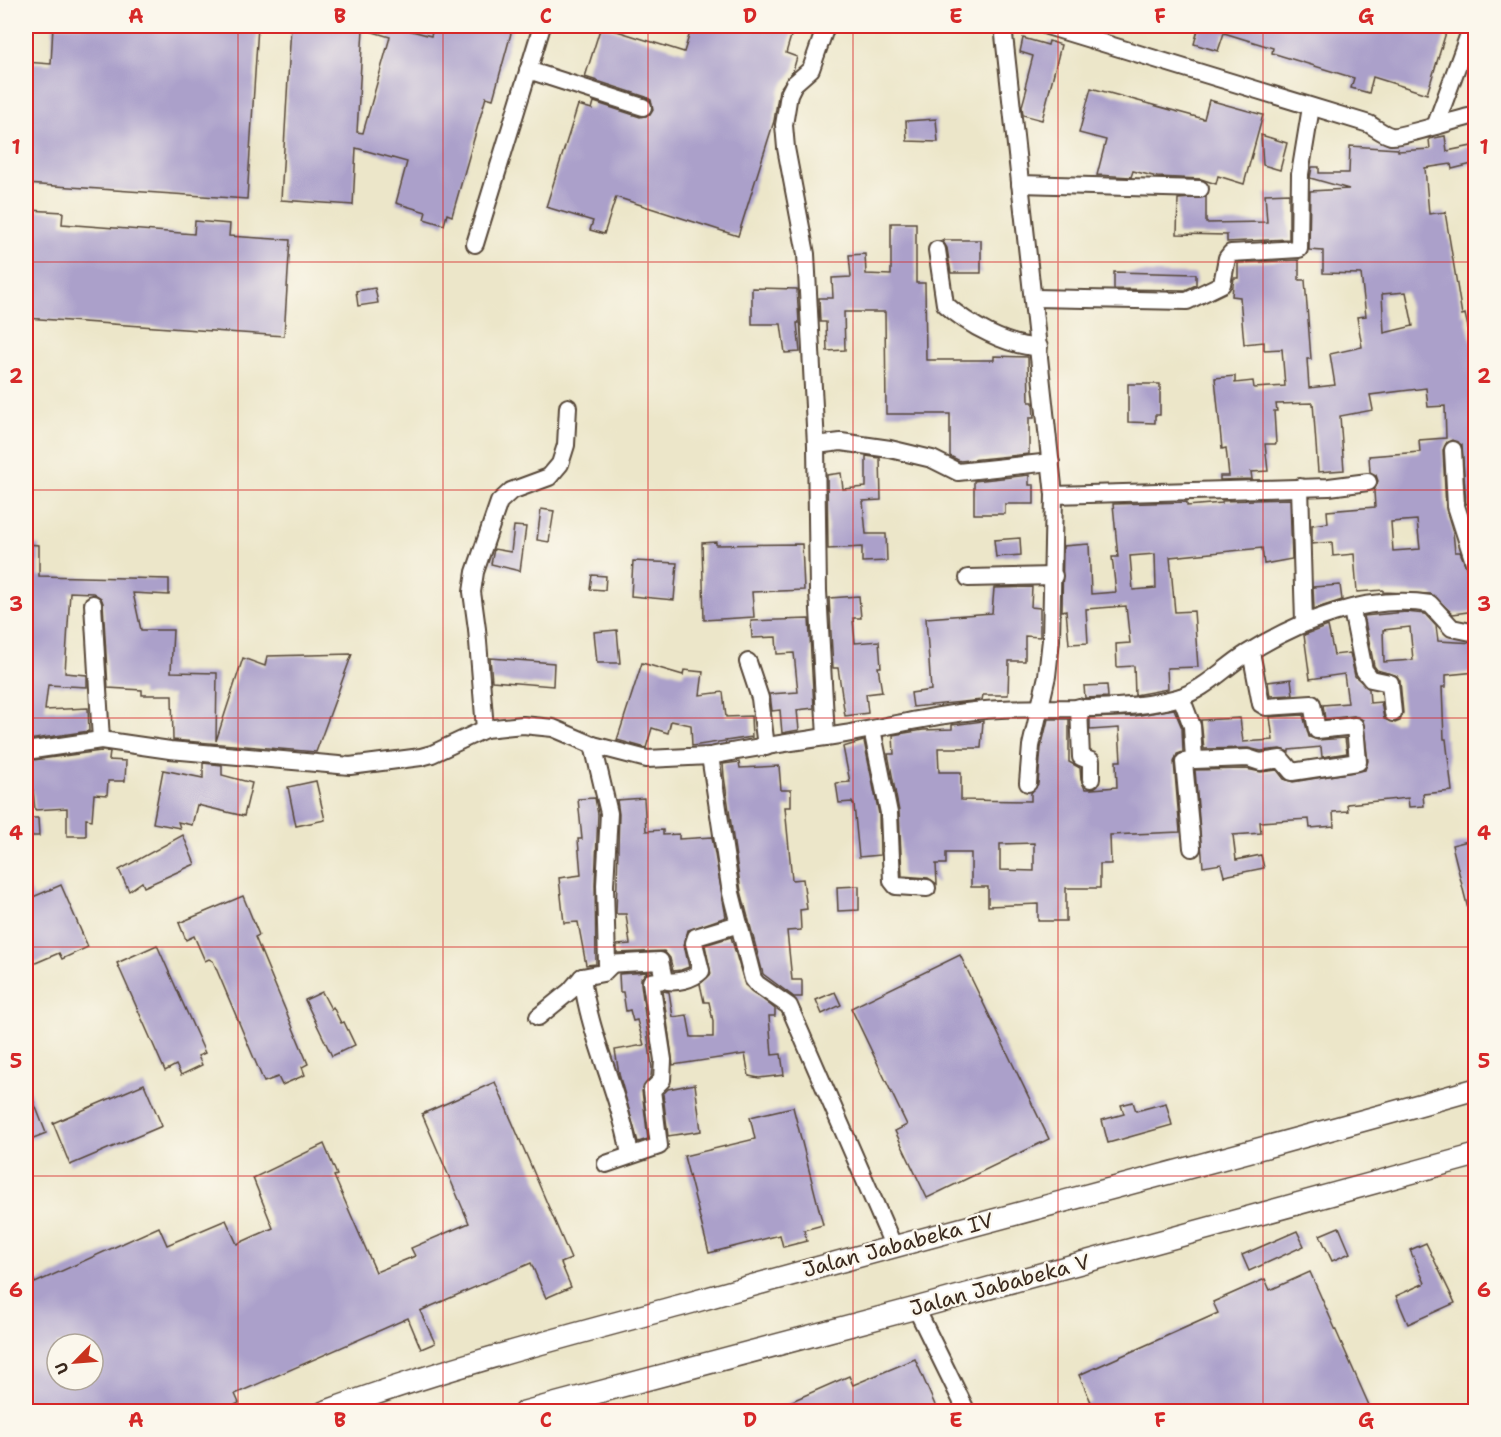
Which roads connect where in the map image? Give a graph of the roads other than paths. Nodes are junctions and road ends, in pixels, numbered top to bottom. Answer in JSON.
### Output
{"nodes":[{"id":1,"x":543,"y":26,"type":"edge"},
{"id":2,"x":826,"y":26,"type":"edge"},
{"id":3,"x":1004,"y":26,"type":"edge"},
{"id":4,"x":1047,"y":26,"type":"edge"},
{"id":5,"x":1472,"y":26,"type":"edge"},
{"id":6,"x":528,"y":70,"type":"junction"},
{"id":7,"x":643,"y":107,"type":"dead end"},
{"id":8,"x":1311,"y":107,"type":"junction"},
{"id":9,"x":1476,"y":115,"type":"edge"},
{"id":10,"x":1436,"y":124,"type":"junction"},
{"id":11,"x":1020,"y":184,"type":"junction"},
{"id":12,"x":1200,"y":189,"type":"dead end"},
{"id":13,"x":475,"y":244,"type":"dead end"},
{"id":14,"x":938,"y":250,"type":"dead end"},
{"id":15,"x":1034,"y":298,"type":"junction"},
{"id":16,"x":1039,"y":347,"type":"junction"},
{"id":17,"x":568,"y":407,"type":"dead end"},
{"id":18,"x":816,"y":445,"type":"junction"},
{"id":19,"x":1453,"y":450,"type":"dead end"},
{"id":20,"x":1051,"y":462,"type":"junction"},
{"id":21,"x":1368,"y":482,"type":"dead end"},
{"id":22,"x":1300,"y":488,"type":"junction"},
{"id":23,"x":1054,"y":495,"type":"junction"},
{"id":24,"x":1476,"y":568,"type":"edge"},
{"id":25,"x":1054,"y":576,"type":"junction"},
{"id":26,"x":968,"y":578,"type":"dead end"},
{"id":27,"x":93,"y":604,"type":"dead end"},
{"id":28,"x":1352,"y":610,"type":"junction"},
{"id":29,"x":1304,"y":622,"type":"junction"},
{"id":30,"x":1476,"y":633,"type":"edge"},
{"id":31,"x":1251,"y":652,"type":"junction"},
{"id":32,"x":748,"y":662,"type":"dead end"},
{"id":33,"x":1181,"y":697,"type":"junction"},
{"id":34,"x":1079,"y":707,"type":"junction"},
{"id":35,"x":1038,"y":709,"type":"junction"},
{"id":36,"x":1393,"y":713,"type":"dead end"},
{"id":37,"x":485,"y":729,"type":"junction"},
{"id":38,"x":872,"y":729,"type":"junction"},
{"id":39,"x":826,"y":737,"type":"junction"},
{"id":40,"x":101,"y":740,"type":"junction"},
{"id":41,"x":592,"y":745,"type":"junction"},
{"id":42,"x":766,"y":747,"type":"junction"},
{"id":43,"x":26,"y":751,"type":"edge"},
{"id":44,"x":710,"y":756,"type":"junction"},
{"id":45,"x":1194,"y":760,"type":"junction"},
{"id":46,"x":1091,"y":779,"type":"dead end"},
{"id":47,"x":1028,"y":783,"type":"dead end"},
{"id":48,"x":1192,"y":848,"type":"dead end"},
{"id":49,"x":927,"y":888,"type":"dead end"},
{"id":50,"x":739,"y":924,"type":"junction"},
{"id":51,"x":610,"y":966,"type":"junction"},
{"id":52,"x":582,"y":977,"type":"junction"},
{"id":53,"x":664,"y":980,"type":"junction"},
{"id":54,"x":538,"y":1017,"type":"dead end"},
{"id":55,"x":1476,"y":1089,"type":"edge"},
{"id":56,"x":630,"y":1155,"type":"junction"},
{"id":57,"x":1476,"y":1155,"type":"edge"},
{"id":58,"x":606,"y":1164,"type":"dead end"},
{"id":59,"x":893,"y":1245,"type":"junction"},
{"id":60,"x":916,"y":1308,"type":"junction"},
{"id":61,"x":324,"y":1412,"type":"edge"},
{"id":62,"x":524,"y":1412,"type":"edge"},
{"id":63,"x":967,"y":1412,"type":"edge"}],
"edges":[{"from":1,"to":6,"type":"street"},
{"from":2,"to":18,"type":"street"},
{"from":3,"to":11,"type":"street"},
{"from":4,"to":8,"type":"street"},
{"from":5,"to":10,"type":"street"},
{"from":6,"to":7,"type":"street"},
{"from":6,"to":13,"type":"street"},
{"from":8,"to":10,"type":"street"},
{"from":8,"to":15,"type":"street"},
{"from":9,"to":10,"type":"street"},
{"from":11,"to":12,"type":"street"},
{"from":11,"to":15,"type":"street"},
{"from":14,"to":16,"type":"street"},
{"from":15,"to":16,"type":"street"},
{"from":16,"to":20,"type":"street"},
{"from":17,"to":37,"type":"street"},
{"from":18,"to":20,"type":"street"},
{"from":18,"to":39,"type":"street"},
{"from":19,"to":24,"type":"street"},
{"from":20,"to":23,"type":"street"},
{"from":21,"to":22,"type":"street"},
{"from":22,"to":23,"type":"street"},
{"from":22,"to":29,"type":"street"},
{"from":23,"to":25,"type":"street"},
{"from":25,"to":26,"type":"street"},
{"from":25,"to":35,"type":"street"},
{"from":27,"to":40,"type":"street"},
{"from":28,"to":29,"type":"street"},
{"from":28,"to":30,"type":"street"},
{"from":28,"to":36,"type":"street"},
{"from":29,"to":31,"type":"street"},
{"from":31,"to":33,"type":"street"},
{"from":31,"to":45,"type":"street"},
{"from":32,"to":42,"type":"street"},
{"from":33,"to":34,"type":"street"},
{"from":33,"to":45,"type":"street"},
{"from":34,"to":35,"type":"street"},
{"from":34,"to":46,"type":"street"},
{"from":35,"to":38,"type":"street"},
{"from":35,"to":47,"type":"street"},
{"from":37,"to":40,"type":"street"},
{"from":37,"to":41,"type":"street"},
{"from":38,"to":39,"type":"street"},
{"from":38,"to":49,"type":"street"},
{"from":39,"to":42,"type":"street"},
{"from":40,"to":43,"type":"street"},
{"from":41,"to":44,"type":"street"},
{"from":41,"to":51,"type":"street"},
{"from":42,"to":44,"type":"street"},
{"from":44,"to":50,"type":"street"},
{"from":45,"to":48,"type":"street"},
{"from":50,"to":53,"type":"street"},
{"from":50,"to":59,"type":"street"},
{"from":51,"to":52,"type":"street"},
{"from":51,"to":53,"type":"street"},
{"from":52,"to":54,"type":"street"},
{"from":52,"to":56,"type":"street"},
{"from":53,"to":56,"type":"street"},
{"from":55,"to":59,"type":"street","name":"Jalan Jababeka IV"},
{"from":56,"to":58,"type":"street"},
{"from":57,"to":60,"type":"street","name":"Jalan Jababeka V"},
{"from":59,"to":61,"type":"street","name":"Jalan Jababeka IV"},
{"from":60,"to":62,"type":"street","name":"Jalan Jababeka V"},
{"from":60,"to":63,"type":"street"}]}
